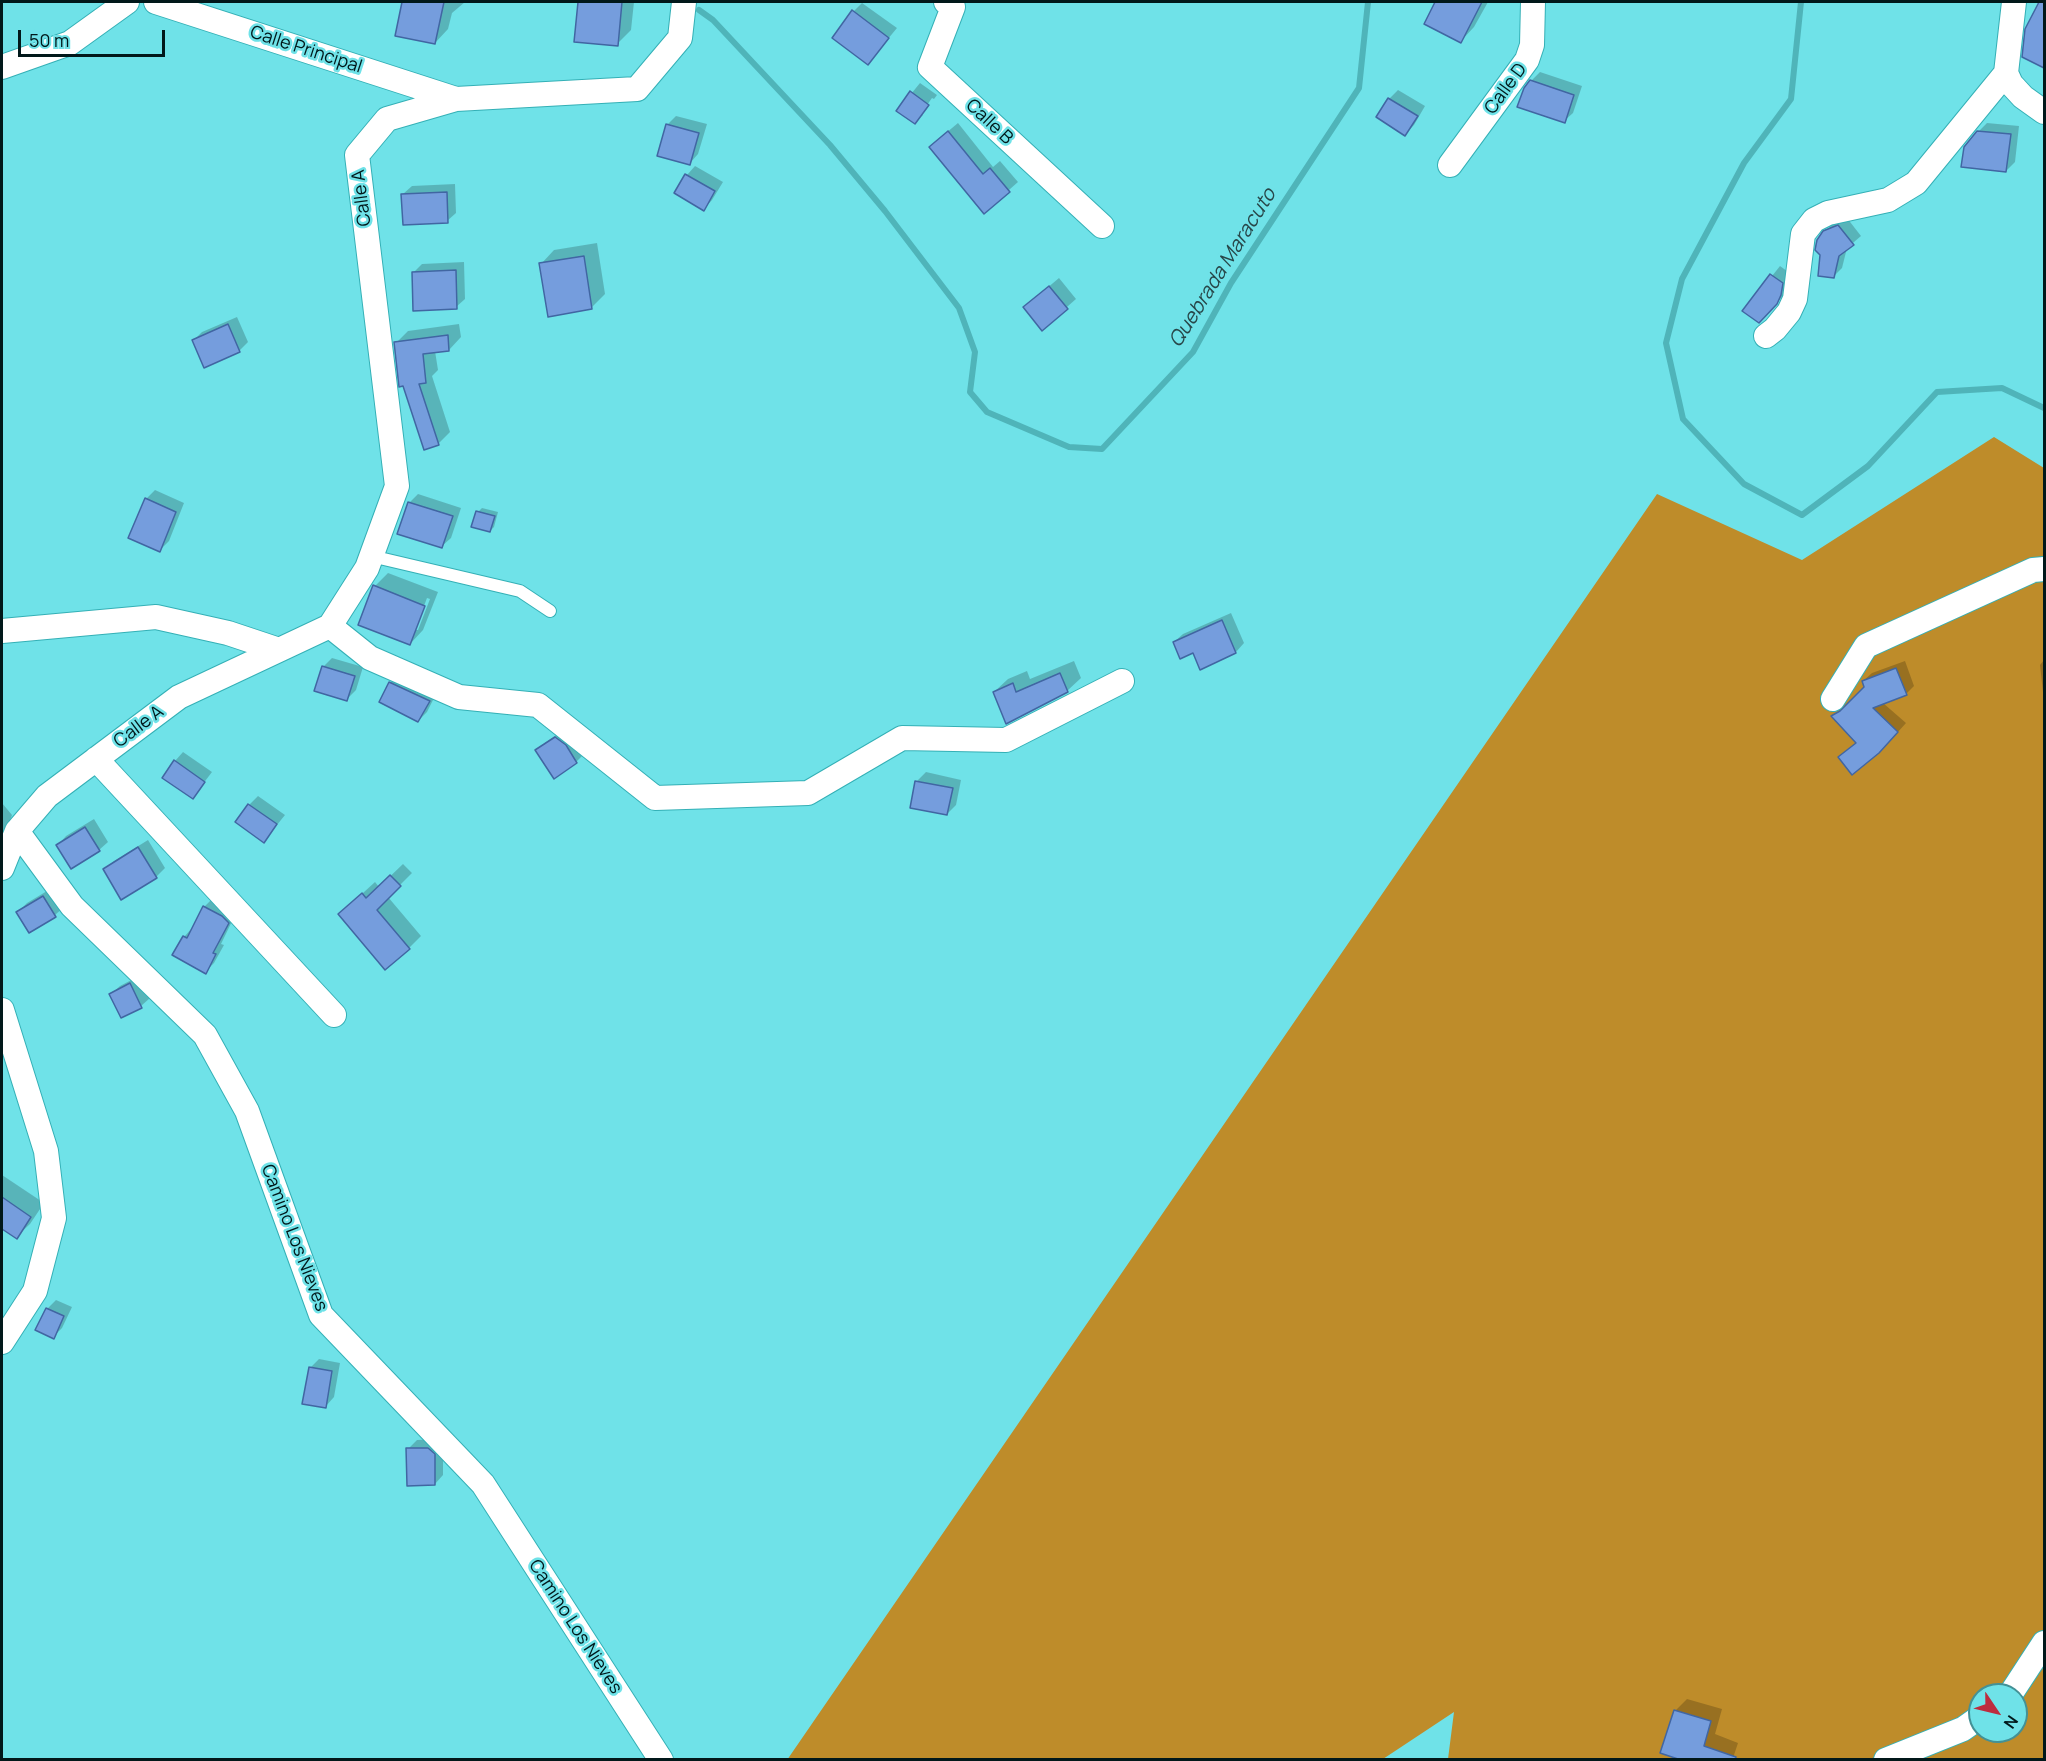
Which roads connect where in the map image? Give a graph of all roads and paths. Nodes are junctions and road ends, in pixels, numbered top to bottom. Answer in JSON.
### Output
{"nodes":[{"id":1,"x":127,"y":2,"type":"edge"},
{"id":2,"x":156,"y":2,"type":"edge"},
{"id":3,"x":684,"y":2,"type":"edge"},
{"id":4,"x":1533,"y":2,"type":"edge"},
{"id":5,"x":2014,"y":2,"type":"edge"},
{"id":6,"x":951,"y":3,"type":"edge"},
{"id":7,"x":2,"y":67,"type":"edge"},
{"id":8,"x":2006,"y":73,"type":"junction"},
{"id":9,"x":456,"y":99,"type":"junction"},
{"id":10,"x":2044,"y":112,"type":"edge"},
{"id":11,"x":1450,"y":165,"type":"dead end"},
{"id":12,"x":1102,"y":226,"type":"dead end"},
{"id":13,"x":1766,"y":336,"type":"dead end"},
{"id":14,"x":371,"y":556,"type":"junction"},
{"id":15,"x":2044,"y":569,"type":"edge"},
{"id":16,"x":550,"y":610,"type":"dead end"},
{"id":17,"x":330,"y":626,"type":"junction"},
{"id":18,"x":2,"y":631,"type":"edge"},
{"id":19,"x":279,"y":650,"type":"junction"},
{"id":20,"x":1122,"y":681,"type":"dead end"},
{"id":21,"x":1833,"y":699,"type":"dead end"},
{"id":22,"x":96,"y":759,"type":"junction"},
{"id":23,"x":17,"y":831,"type":"junction"},
{"id":24,"x":2,"y":868,"type":"edge"},
{"id":25,"x":2,"y":1010,"type":"edge"},
{"id":26,"x":334,"y":1015,"type":"dead end"},
{"id":27,"x":2,"y":1342,"type":"edge"},
{"id":28,"x":2044,"y":1643,"type":"edge"},
{"id":29,"x":2018,"y":1683,"type":"edge"},
{"id":30,"x":1968,"y":1726,"type":"edge"},
{"id":31,"x":661,"y":1760,"type":"edge"},
{"id":32,"x":1886,"y":1760,"type":"edge"}],
"edges":[{"from":1,"to":7,"type":"street"},
{"from":2,"to":9,"type":"street","name":"Calle Principal"},
{"from":3,"to":9,"type":"street","name":"Calle A"},
{"from":4,"to":11,"type":"street","name":"Calle D"},
{"from":5,"to":8,"type":"street"},
{"from":6,"to":12,"type":"street","name":"Calle B"},
{"from":8,"to":10,"type":"street"},
{"from":8,"to":13,"type":"street"},
{"from":9,"to":14,"type":"street","name":"Calle A"},
{"from":14,"to":16,"type":"lane"},
{"from":14,"to":17,"type":"street","name":"Calle A"},
{"from":15,"to":21,"type":"street"},
{"from":17,"to":19,"type":"street","name":"Calle A"},
{"from":17,"to":20,"type":"street"},
{"from":18,"to":19,"type":"street"},
{"from":19,"to":22,"type":"street","name":"Calle A"},
{"from":22,"to":23,"type":"street","name":"Calle A"},
{"from":22,"to":26,"type":"street"},
{"from":23,"to":24,"type":"street","name":"Calle A"},
{"from":23,"to":31,"type":"street","name":"Camino Los Nieves"},
{"from":25,"to":27,"type":"street"},
{"from":28,"to":29,"type":"street"},
{"from":30,"to":32,"type":"street"}]}
